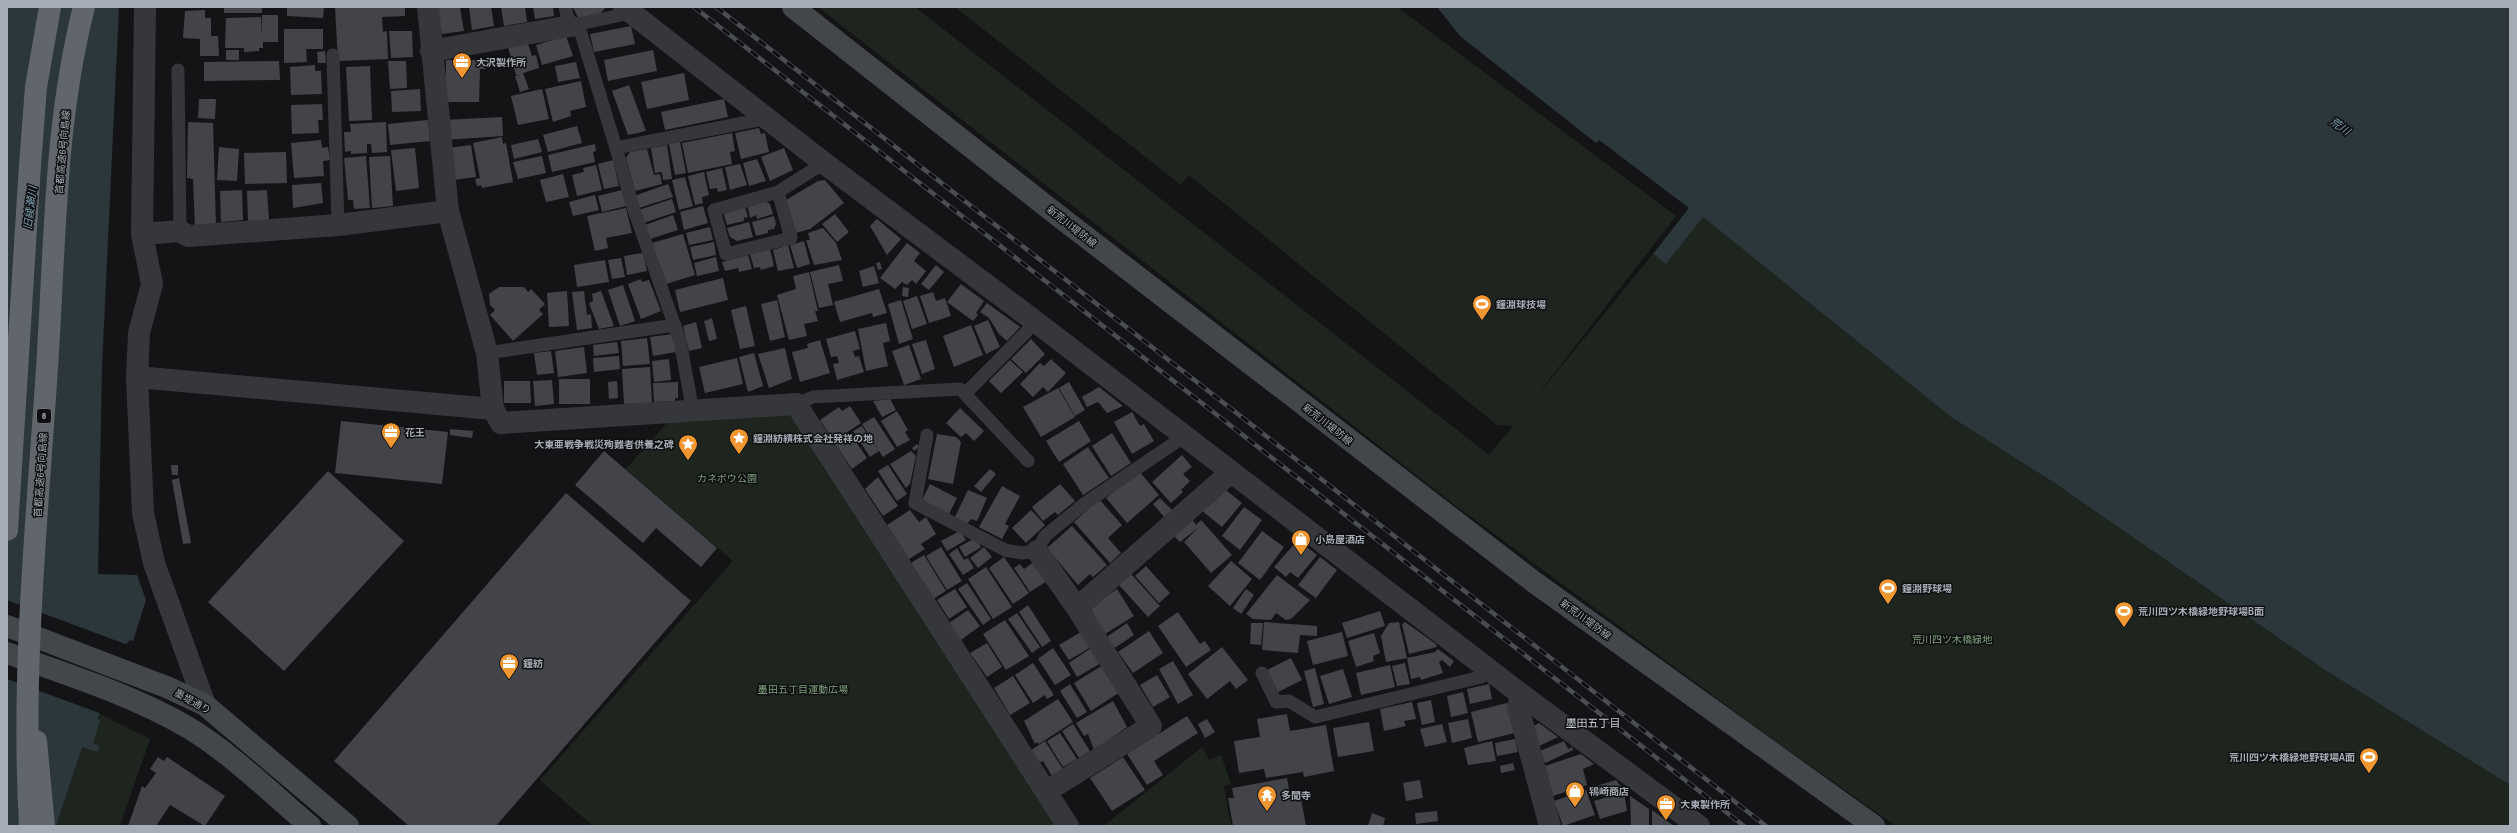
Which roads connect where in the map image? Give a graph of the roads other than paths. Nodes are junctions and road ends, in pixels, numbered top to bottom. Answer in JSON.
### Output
{"nodes":[{"id":1,"x":50,"y":7,"type":"edge"},
{"id":2,"x":84,"y":7,"type":"edge"},
{"id":3,"x":145,"y":7,"type":"edge"},
{"id":4,"x":428,"y":7,"type":"edge"},
{"id":5,"x":793,"y":7,"type":"edge"},
{"id":6,"x":625,"y":8,"type":"edge"},
{"id":7,"x":568,"y":17,"type":"edge"},
{"id":8,"x":432,"y":51,"type":"junction"},
{"id":9,"x":333,"y":55,"type":"dead end"},
{"id":10,"x":178,"y":70,"type":"dead end"},
{"id":11,"x":768,"y":118,"type":"junction"},
{"id":12,"x":616,"y":148,"type":"junction"},
{"id":13,"x":824,"y":163,"type":"junction"},
{"id":14,"x":778,"y":192,"type":"junction"},
{"id":15,"x":448,"y":211,"type":"junction"},
{"id":16,"x":338,"y":225,"type":"junction"},
{"id":17,"x":180,"y":231,"type":"junction"},
{"id":18,"x":142,"y":234,"type":"junction"},
{"id":19,"x":1036,"y":322,"type":"junction"},
{"id":20,"x":675,"y":325,"type":"junction"},
{"id":21,"x":487,"y":353,"type":"junction"},
{"id":22,"x":137,"y":377,"type":"junction"},
{"id":23,"x":965,"y":394,"type":"junction"},
{"id":24,"x":796,"y":404,"type":"junction"},
{"id":25,"x":493,"y":409,"type":"junction"},
{"id":26,"x":693,"y":412,"type":"junction"},
{"id":27,"x":927,"y":435,"type":"dead end"},
{"id":28,"x":1185,"y":436,"type":"junction"},
{"id":29,"x":1028,"y":461,"type":"dead end"},
{"id":30,"x":1230,"y":473,"type":"junction"},
{"id":31,"x":7,"y":530,"type":"edge"},
{"id":32,"x":1037,"y":551,"type":"junction"},
{"id":33,"x":1077,"y":608,"type":"junction"},
{"id":34,"x":7,"y":626,"type":"edge"},
{"id":35,"x":7,"y":652,"type":"edge"},
{"id":36,"x":1488,"y":667,"type":"junction"},
{"id":37,"x":30,"y":668,"type":"junction"},
{"id":38,"x":1262,"y":673,"type":"dead end"},
{"id":39,"x":1522,"y":695,"type":"junction"},
{"id":40,"x":205,"y":705,"type":"junction"},
{"id":41,"x":1047,"y":791,"type":"junction"},
{"id":42,"x":30,"y":826,"type":"edge"},
{"id":43,"x":44,"y":826,"type":"edge"},
{"id":44,"x":310,"y":826,"type":"edge"},
{"id":45,"x":348,"y":826,"type":"edge"},
{"id":46,"x":1068,"y":826,"type":"edge"},
{"id":47,"x":1550,"y":826,"type":"edge"},
{"id":48,"x":1699,"y":826,"type":"edge"},
{"id":49,"x":1874,"y":826,"type":"edge"}],
"edges":[{"from":1,"to":31,"type":"highway"},
{"from":2,"to":37,"type":"highway","name":"首都高速6号向島線","number":"6","bridge":true},
{"from":3,"to":18,"type":"street"},
{"from":4,"to":8,"type":"street"},
{"from":5,"to":49,"type":"main road","name":"新荒川堤防線"},
{"from":6,"to":7,"type":"lane"},
{"from":6,"to":11,"type":"street"},
{"from":7,"to":8,"type":"street"},
{"from":7,"to":12,"type":"lane"},
{"from":8,"to":15,"type":"street"},
{"from":9,"to":16,"type":"lane"},
{"from":10,"to":17,"type":"lane"},
{"from":11,"to":12,"type":"lane"},
{"from":11,"to":13,"type":"street"},
{"from":12,"to":20,"type":"lane"},
{"from":13,"to":14,"type":"lane"},
{"from":13,"to":19,"type":"street"},
{"from":14,"to":14,"type":"lane"},
{"from":15,"to":16,"type":"street"},
{"from":15,"to":21,"type":"street"},
{"from":16,"to":17,"type":"street"},
{"from":17,"to":18,"type":"street"},
{"from":18,"to":22,"type":"street"},
{"from":19,"to":23,"type":"lane"},
{"from":19,"to":28,"type":"street"},
{"from":20,"to":21,"type":"lane"},
{"from":20,"to":26,"type":"lane"},
{"from":21,"to":25,"type":"street"},
{"from":22,"to":25,"type":"street"},
{"from":22,"to":40,"type":"street"},
{"from":23,"to":24,"type":"lane"},
{"from":23,"to":29,"type":"lane"},
{"from":24,"to":26,"type":"street"},
{"from":24,"to":41,"type":"street"},
{"from":25,"to":26,"type":"street"},
{"from":27,"to":32,"type":"lane"},
{"from":28,"to":30,"type":"street"},
{"from":28,"to":32,"type":"lane"},
{"from":30,"to":33,"type":"street"},
{"from":30,"to":36,"type":"street"},
{"from":32,"to":33,"type":"street"},
{"from":33,"to":41,"type":"street"},
{"from":34,"to":40,"type":"main road","name":"墨堤通り"},
{"from":35,"to":44,"type":"main road"},
{"from":36,"to":38,"type":"lane"},
{"from":36,"to":39,"type":"street"},
{"from":37,"to":42,"type":"highway","name":"首都高速6号向島線","number":"6","bridge":true},
{"from":37,"to":43,"type":"highway","bridge":true},
{"from":39,"to":47,"type":"street"},
{"from":39,"to":48,"type":"street"},
{"from":40,"to":45,"type":"main road","name":"墨堤通り"},
{"from":41,"to":46,"type":"street"}]}
